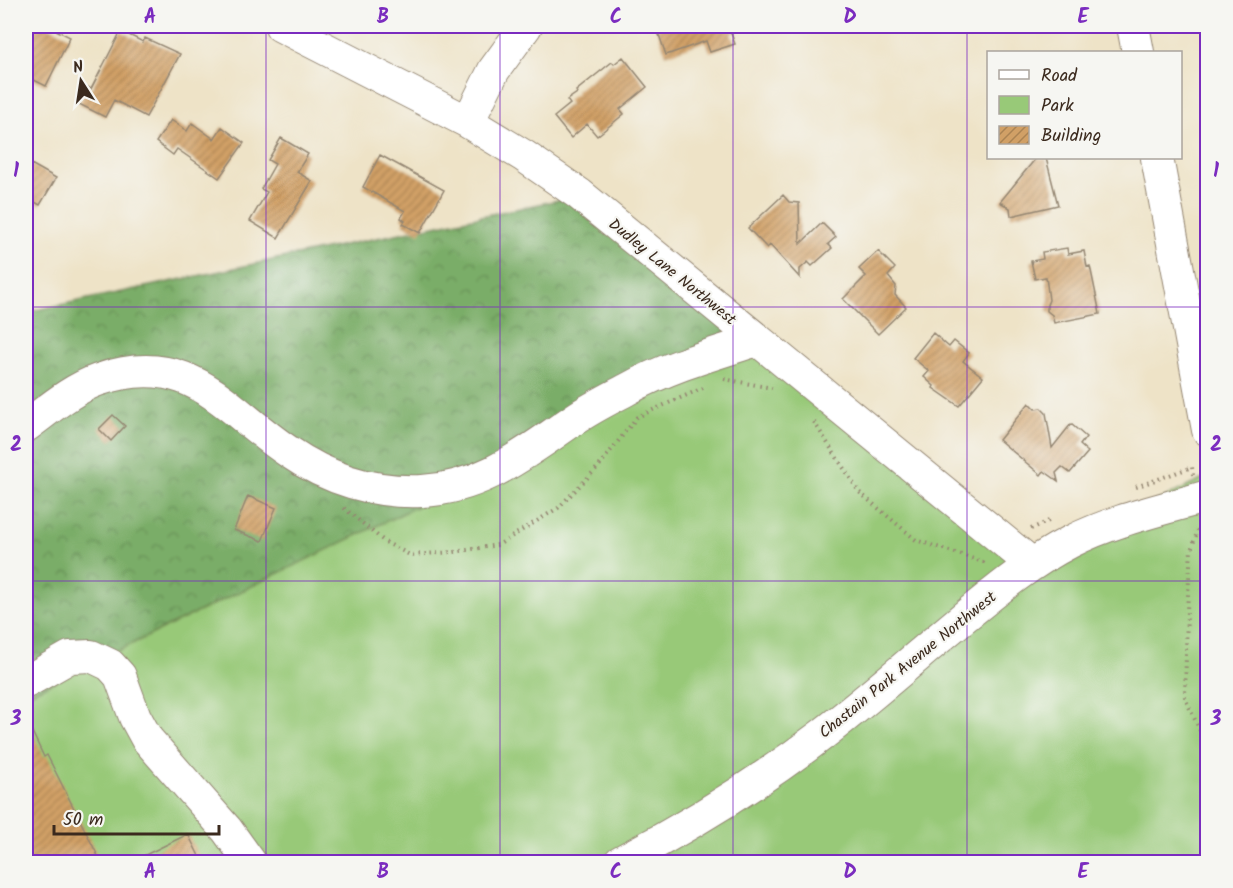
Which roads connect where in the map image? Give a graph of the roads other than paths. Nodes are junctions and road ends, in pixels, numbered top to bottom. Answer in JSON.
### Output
{"nodes":[{"id":1,"x":281,"y":26,"type":"edge"},
{"id":2,"x":526,"y":26,"type":"edge"},
{"id":3,"x":1133,"y":26,"type":"edge"},
{"id":4,"x":1138,"y":51,"type":"edge"},
{"id":5,"x":468,"y":122,"type":"junction"},
{"id":6,"x":1157,"y":159,"type":"edge"},
{"id":7,"x":757,"y":340,"type":"junction"},
{"id":8,"x":26,"y":426,"type":"edge"},
{"id":9,"x":1208,"y":430,"type":"edge"},
{"id":10,"x":1203,"y":498,"type":"edge"},
{"id":11,"x":1032,"y":564,"type":"junction"},
{"id":12,"x":26,"y":682,"type":"edge"},
{"id":13,"x":250,"y":862,"type":"edge"},
{"id":14,"x":620,"y":862,"type":"edge"}],
"edges":[{"from":1,"to":5,"type":"street","name":"Dudley Lane Northwest"},
{"from":2,"to":5,"type":"street"},
{"from":3,"to":4,"type":"street"},
{"from":5,"to":7,"type":"street","name":"Dudley Lane Northwest"},
{"from":6,"to":9,"type":"street"},
{"from":7,"to":8,"type":"street"},
{"from":7,"to":11,"type":"street","name":"Dudley Lane Northwest"},
{"from":10,"to":11,"type":"street","name":"Chastain Park Avenue Northwest"},
{"from":11,"to":14,"type":"street","name":"Chastain Park Avenue Northwest"},
{"from":12,"to":13,"type":"street"}]}
